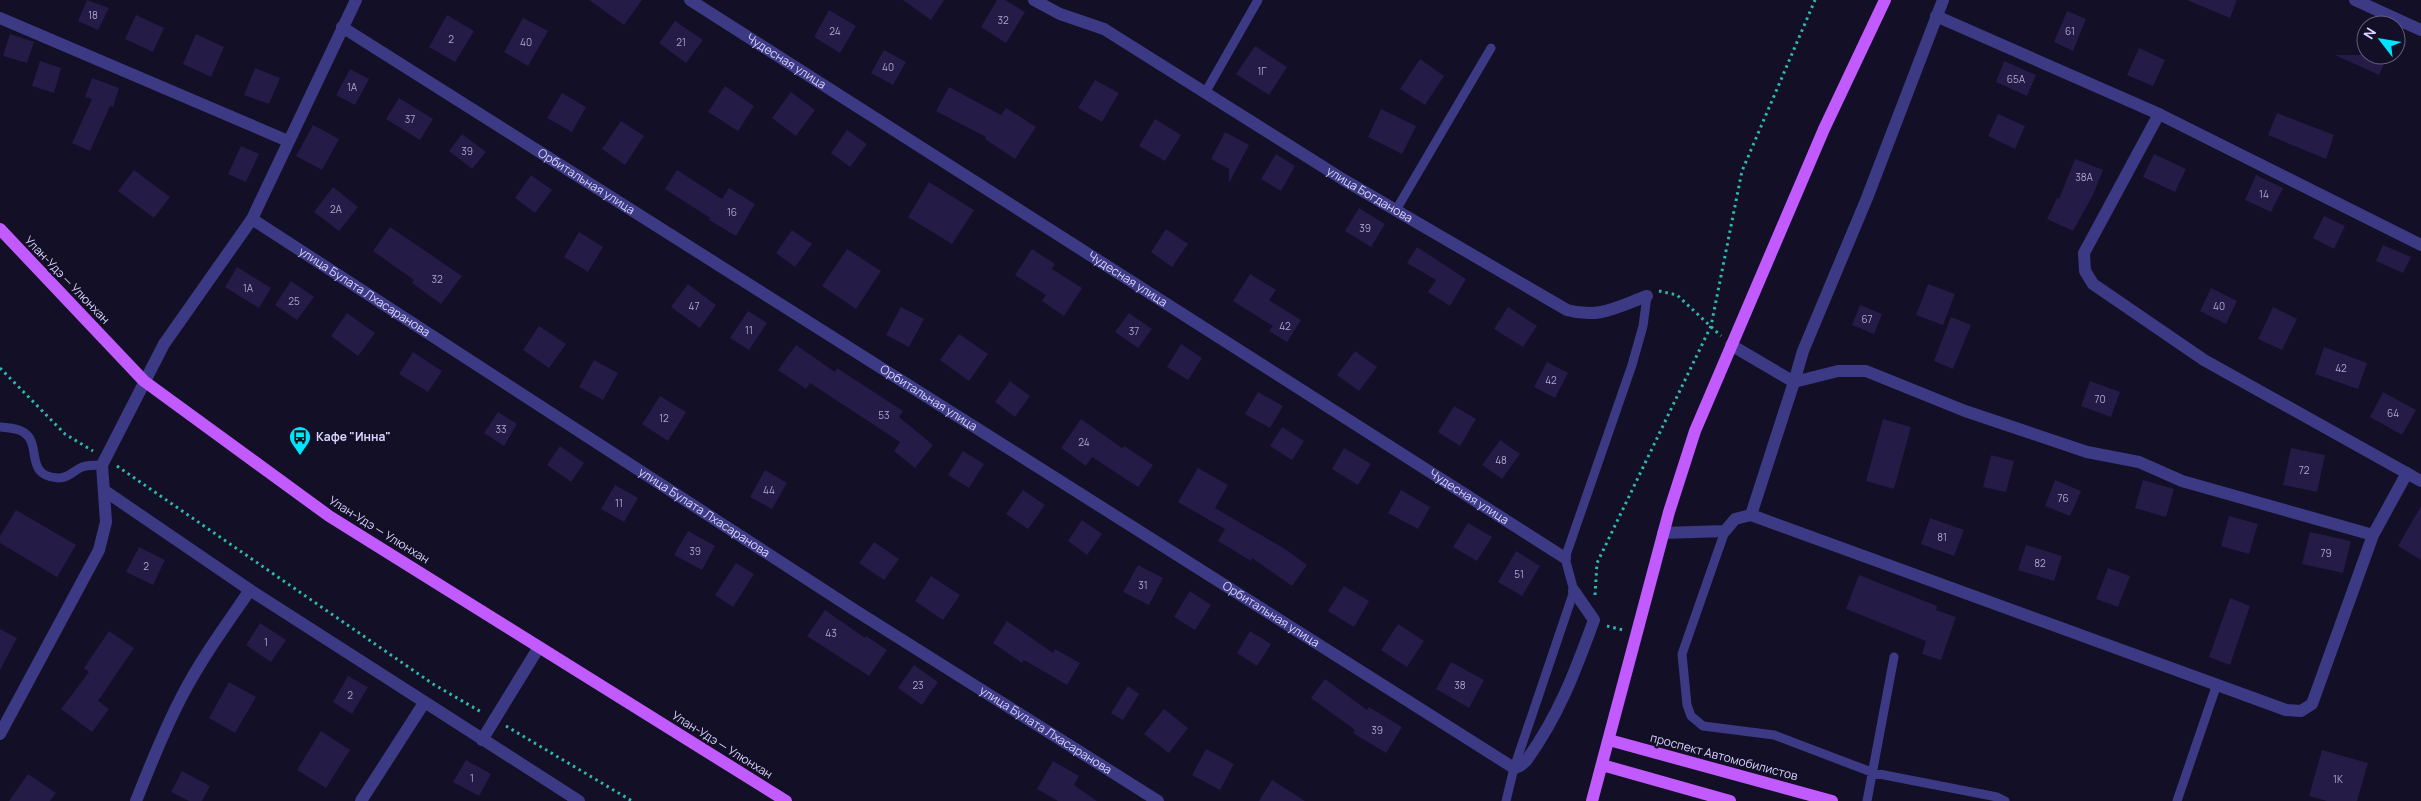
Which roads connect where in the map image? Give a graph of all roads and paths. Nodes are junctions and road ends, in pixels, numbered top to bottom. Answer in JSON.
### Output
{"nodes":[{"id":1,"x":356,"y":0,"type":"edge"},
{"id":2,"x":690,"y":0,"type":"edge"},
{"id":3,"x":1034,"y":0,"type":"edge"},
{"id":4,"x":1258,"y":0,"type":"edge"},
{"id":5,"x":1815,"y":0,"type":"edge"},
{"id":6,"x":1885,"y":0,"type":"edge"},
{"id":7,"x":1943,"y":0,"type":"edge"},
{"id":8,"x":2355,"y":0,"type":"edge"},
{"id":9,"x":1936,"y":16,"type":"junction"},
{"id":10,"x":0,"y":18,"type":"edge"},
{"id":11,"x":342,"y":27,"type":"junction"},
{"id":12,"x":2421,"y":30,"type":"edge"},
{"id":13,"x":1491,"y":48,"type":"dead end"},
{"id":14,"x":1205,"y":93,"type":"junction"},
{"id":15,"x":2159,"y":114,"type":"junction"},
{"id":16,"x":288,"y":141,"type":"junction"},
{"id":17,"x":1396,"y":210,"type":"junction"},
{"id":18,"x":252,"y":219,"type":"junction"},
{"id":19,"x":0,"y":229,"type":"edge"},
{"id":20,"x":2421,"y":245,"type":"edge"},
{"id":21,"x":1647,"y":296,"type":"junction"},
{"id":22,"x":1711,"y":326,"type":"junction"},
{"id":23,"x":1731,"y":345,"type":"junction"},
{"id":24,"x":0,"y":368,"type":"edge"},
{"id":25,"x":144,"y":381,"type":"junction"},
{"id":26,"x":1794,"y":382,"type":"junction"},
{"id":27,"x":0,"y":427,"type":"edge"},
{"id":28,"x":103,"y":462,"type":"junction"},
{"id":29,"x":2407,"y":473,"type":"junction"},
{"id":30,"x":2421,"y":480,"type":"edge"},
{"id":31,"x":105,"y":491,"type":"junction"},
{"id":32,"x":1751,"y":515,"type":"junction"},
{"id":33,"x":1724,"y":531,"type":"junction"},
{"id":34,"x":1663,"y":533,"type":"junction"},
{"id":35,"x":2373,"y":535,"type":"junction"},
{"id":36,"x":1565,"y":558,"type":"junction"},
{"id":37,"x":250,"y":590,"type":"junction"},
{"id":38,"x":1574,"y":591,"type":"junction"},
{"id":39,"x":1594,"y":620,"type":"junction"},
{"id":40,"x":1637,"y":635,"type":"junction"},
{"id":41,"x":539,"y":647,"type":"junction"},
{"id":42,"x":1894,"y":657,"type":"dead end"},
{"id":43,"x":2217,"y":684,"type":"junction"},
{"id":44,"x":424,"y":703,"type":"junction"},
{"id":45,"x":495,"y":720,"type":"junction"},
{"id":46,"x":0,"y":734,"type":"edge"},
{"id":47,"x":482,"y":740,"type":"junction"},
{"id":48,"x":1609,"y":740,"type":"junction"},
{"id":49,"x":1602,"y":765,"type":"junction"},
{"id":50,"x":1514,"y":768,"type":"junction"},
{"id":51,"x":1874,"y":773,"type":"junction"},
{"id":52,"x":1705,"y":798,"type":"edge"},
{"id":53,"x":136,"y":801,"type":"edge"},
{"id":54,"x":361,"y":801,"type":"edge"},
{"id":55,"x":579,"y":801,"type":"edge"},
{"id":56,"x":632,"y":801,"type":"edge"},
{"id":57,"x":786,"y":801,"type":"edge"},
{"id":58,"x":1158,"y":801,"type":"edge"},
{"id":59,"x":1506,"y":801,"type":"edge"},
{"id":60,"x":1592,"y":801,"type":"edge"},
{"id":61,"x":1730,"y":801,"type":"edge"},
{"id":62,"x":1832,"y":801,"type":"edge"},
{"id":63,"x":1868,"y":801,"type":"edge"},
{"id":64,"x":2005,"y":801,"type":"edge"},
{"id":65,"x":2176,"y":801,"type":"edge"}],
"edges":[{"from":1,"to":11,"type":"street"},
{"from":2,"to":36,"type":"street","name":"Чудесная улица"},
{"from":3,"to":14,"type":"street","name":"улица Богданова"},
{"from":4,"to":14,"type":"lane"},
{"from":5,"to":22,"type":"path"},
{"from":6,"to":23,"type":"main road"},
{"from":7,"to":9,"type":"street"},
{"from":8,"to":12,"type":"street"},
{"from":9,"to":15,"type":"street"},
{"from":9,"to":26,"type":"street"},
{"from":10,"to":16,"type":"street"},
{"from":11,"to":16,"type":"street"},
{"from":11,"to":50,"type":"street","name":"Орбитальная улица"},
{"from":13,"to":17,"type":"lane"},
{"from":14,"to":17,"type":"street","name":"улица Богданова"},
{"from":15,"to":20,"type":"street"},
{"from":15,"to":29,"type":"street"},
{"from":16,"to":18,"type":"street"},
{"from":17,"to":21,"type":"street","name":"улица Богданова"},
{"from":18,"to":25,"type":"street"},
{"from":18,"to":58,"type":"street","name":"улица Булата Лхасаранова"},
{"from":19,"to":25,"type":"main road","name":"Улан-Удэ — Улюнхан"},
{"from":21,"to":22,"type":"path"},
{"from":21,"to":36,"type":"lane"},
{"from":22,"to":39,"type":"path"},
{"from":23,"to":26,"type":"street"},
{"from":23,"to":34,"type":"main road"},
{"from":24,"to":28,"type":"path"},
{"from":25,"to":28,"type":"street"},
{"from":25,"to":41,"type":"main road","name":"Улан-Удэ — Улюнхан"},
{"from":26,"to":32,"type":"street"},
{"from":26,"to":35,"type":"street"},
{"from":27,"to":28,"type":"lane"},
{"from":28,"to":31,"type":"street"},
{"from":28,"to":45,"type":"path"},
{"from":29,"to":30,"type":"street"},
{"from":29,"to":35,"type":"street"},
{"from":31,"to":37,"type":"street"},
{"from":31,"to":46,"type":"street"},
{"from":32,"to":33,"type":"street"},
{"from":32,"to":43,"type":"street"},
{"from":33,"to":34,"type":"street"},
{"from":33,"to":51,"type":"lane"},
{"from":34,"to":40,"type":"main road"},
{"from":35,"to":43,"type":"street"},
{"from":36,"to":38,"type":"lane"},
{"from":37,"to":44,"type":"street"},
{"from":37,"to":53,"type":"street"},
{"from":38,"to":39,"type":"street"},
{"from":38,"to":50,"type":"lane"},
{"from":39,"to":40,"type":"path"},
{"from":39,"to":50,"type":"street"},
{"from":40,"to":48,"type":"main road"},
{"from":41,"to":45,"type":"street"},
{"from":41,"to":57,"type":"main road","name":"Улан-Удэ — Улюнхан"},
{"from":42,"to":51,"type":"lane"},
{"from":43,"to":65,"type":"lane"},
{"from":44,"to":47,"type":"street"},
{"from":44,"to":54,"type":"street"},
{"from":45,"to":47,"type":"street"},
{"from":45,"to":56,"type":"path"},
{"from":47,"to":55,"type":"street"},
{"from":48,"to":49,"type":"main road"},
{"from":48,"to":62,"type":"main road","name":"проспект Автомобилистов"},
{"from":49,"to":52,"type":"main road"},
{"from":49,"to":60,"type":"main road"},
{"from":50,"to":59,"type":"lane"},
{"from":51,"to":63,"type":"lane"},
{"from":51,"to":64,"type":"lane"},
{"from":52,"to":61,"type":"main road"}]}
